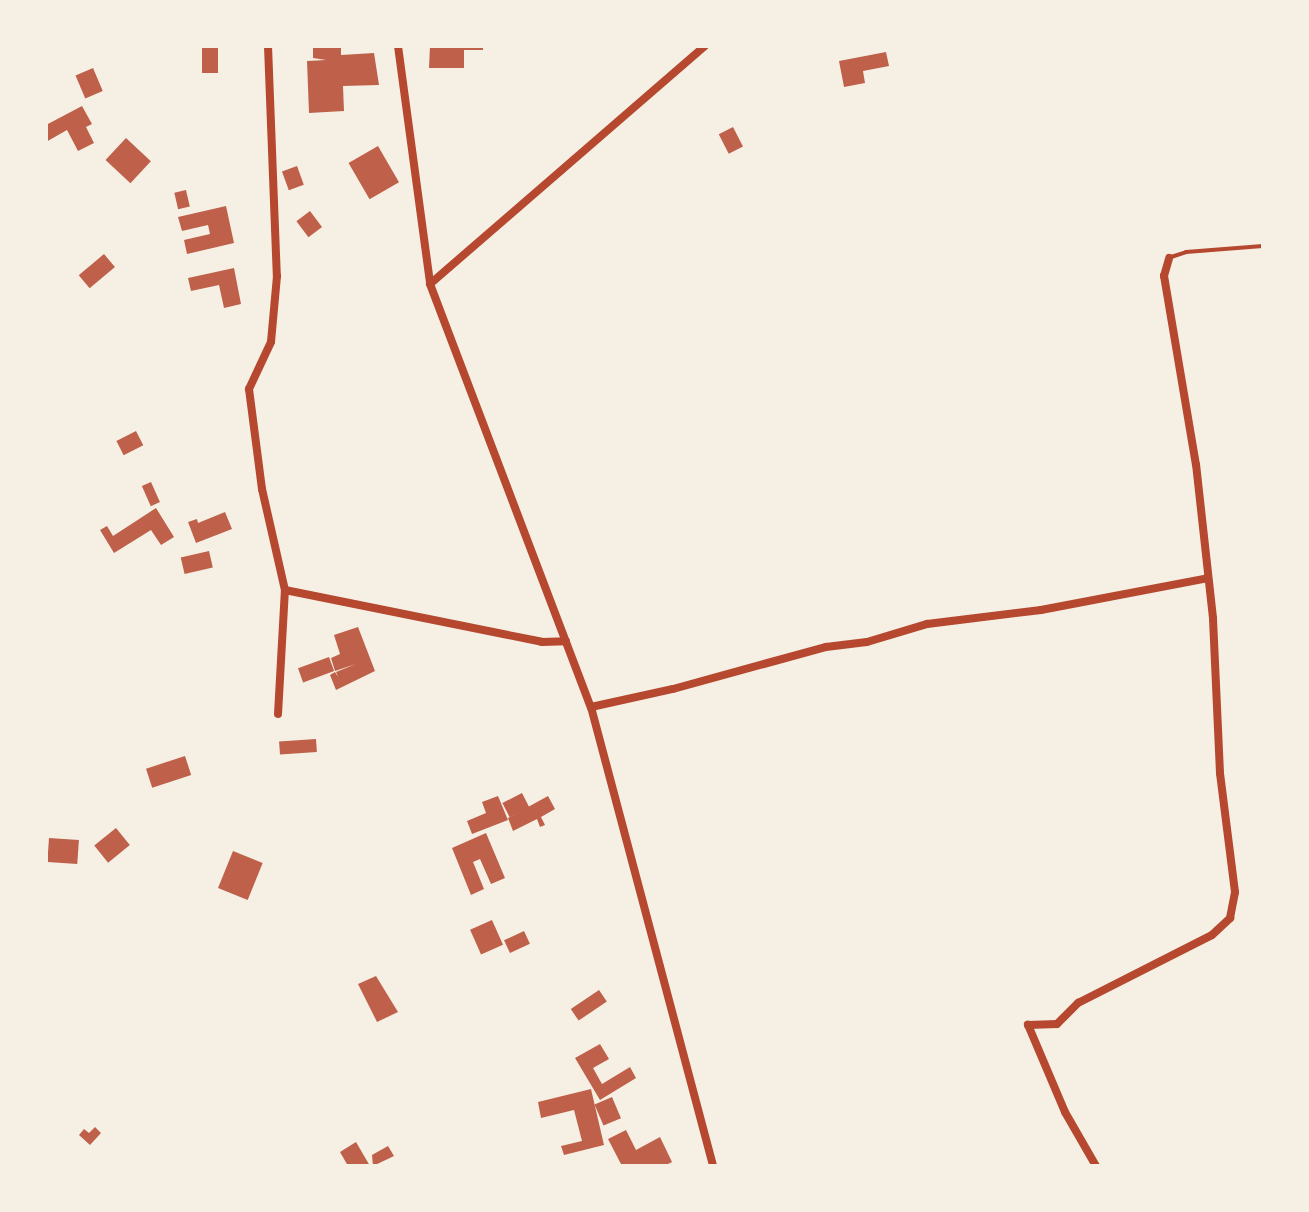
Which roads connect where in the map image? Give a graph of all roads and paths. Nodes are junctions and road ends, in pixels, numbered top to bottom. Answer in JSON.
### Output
{"nodes":[{"id":1,"x":268,"y":46,"type":"edge"},
{"id":2,"x":398,"y":46,"type":"edge"},
{"id":3,"x":705,"y":46,"type":"edge"},
{"id":4,"x":1263,"y":246,"type":"edge"},
{"id":5,"x":1169,"y":258,"type":"joint"},
{"id":6,"x":430,"y":284,"type":"junction"},
{"id":7,"x":1208,"y":578,"type":"junction"},
{"id":8,"x":285,"y":590,"type":"junction"},
{"id":9,"x":566,"y":641,"type":"junction"},
{"id":10,"x":591,"y":707,"type":"junction"},
{"id":11,"x":278,"y":714,"type":"dead end"},
{"id":12,"x":713,"y":1166,"type":"edge"},
{"id":13,"x":1096,"y":1166,"type":"edge"}],
"edges":[{"from":1,"to":8,"type":"street"},
{"from":2,"to":6,"type":"street"},
{"from":3,"to":6,"type":"street"},
{"from":4,"to":5,"type":"lane"},
{"from":5,"to":7,"type":"street"},
{"from":6,"to":9,"type":"street"},
{"from":7,"to":10,"type":"street"},
{"from":7,"to":13,"type":"street"},
{"from":8,"to":9,"type":"street"},
{"from":8,"to":11,"type":"street"},
{"from":9,"to":10,"type":"street"},
{"from":10,"to":12,"type":"street"}]}
